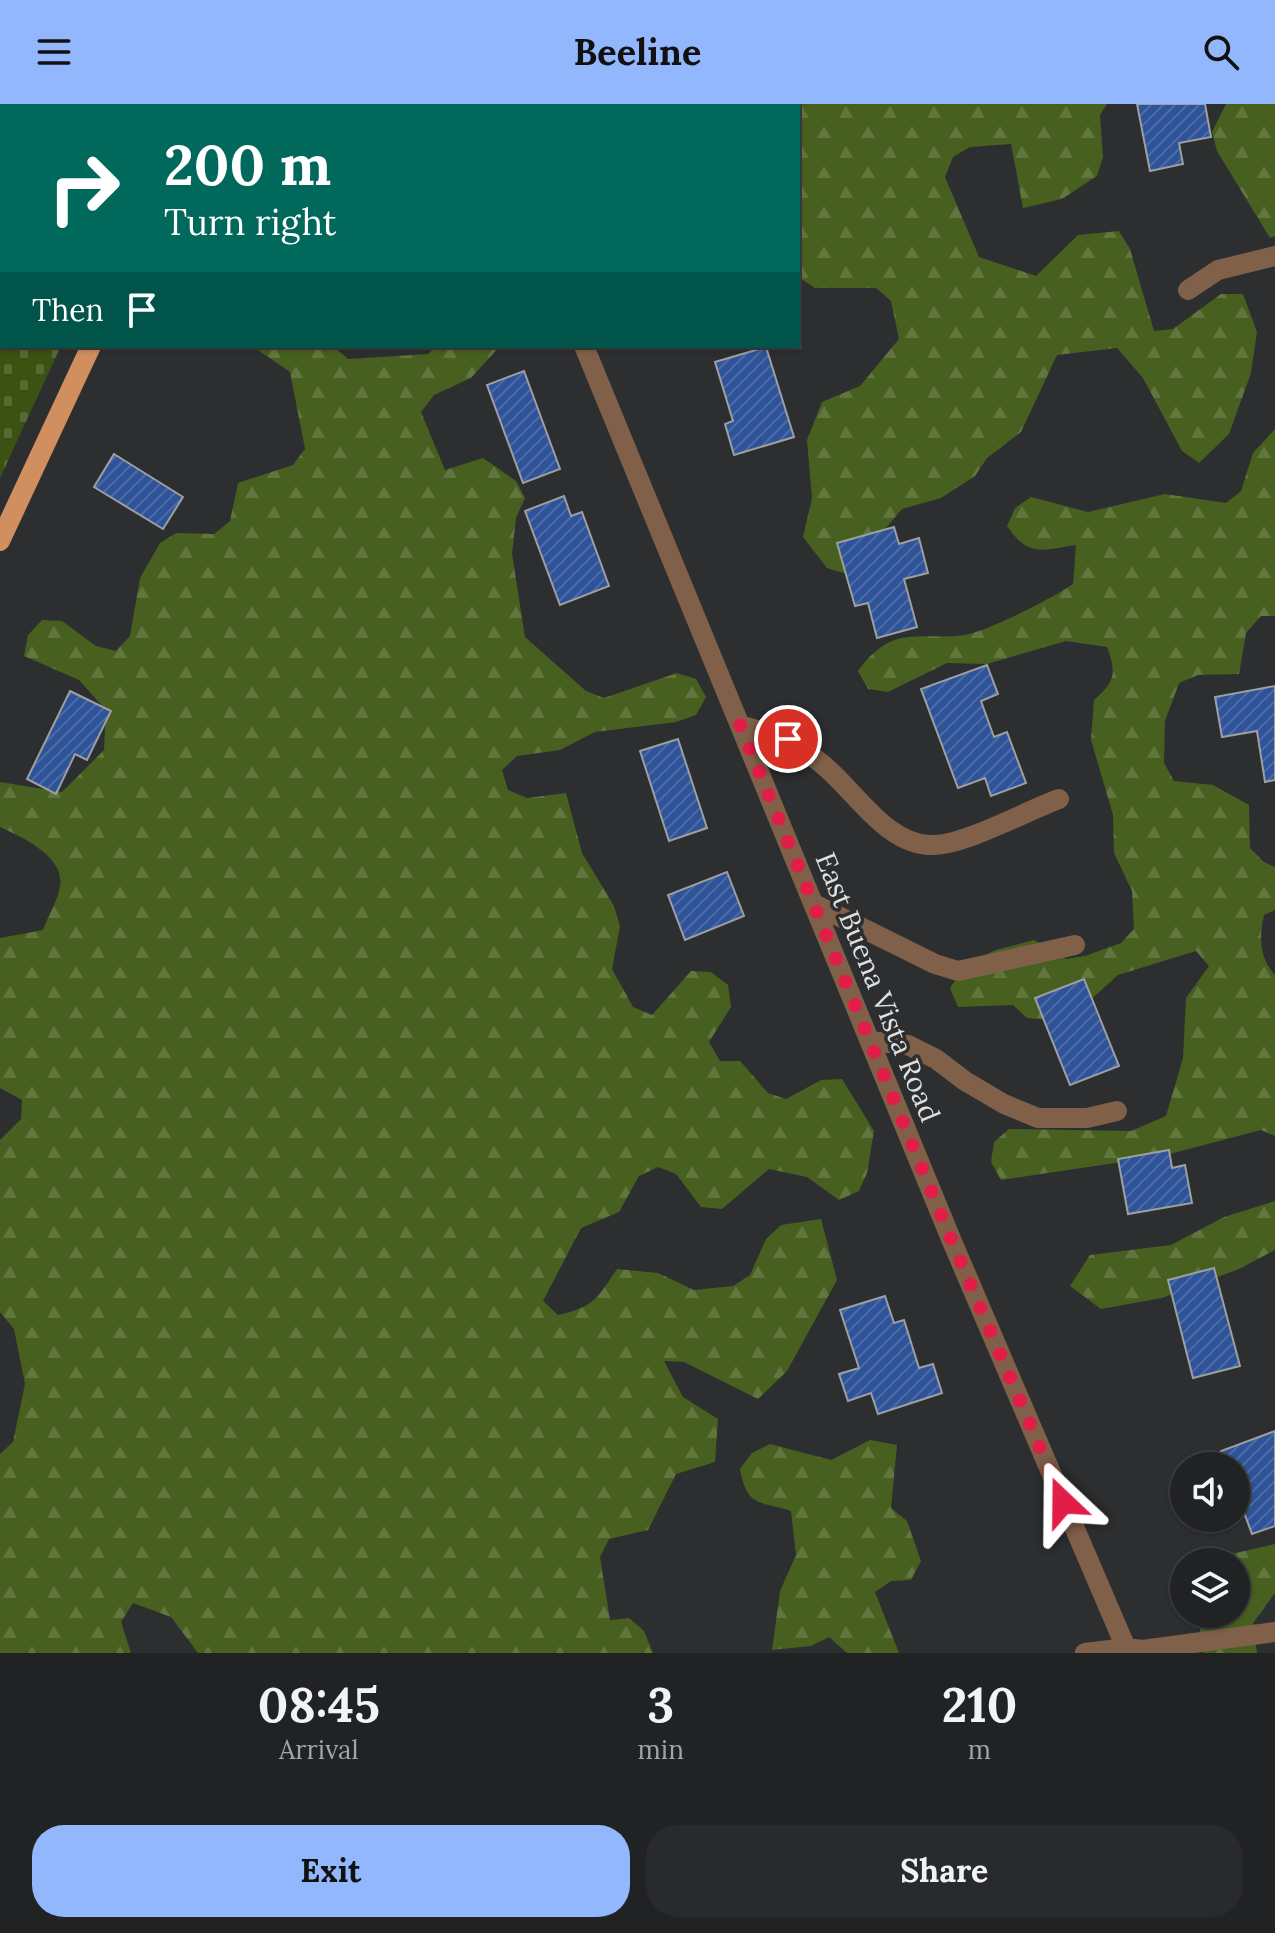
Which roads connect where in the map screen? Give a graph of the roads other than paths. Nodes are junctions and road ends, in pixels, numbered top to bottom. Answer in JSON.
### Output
{"nodes":[{"id":1,"x":1275,"y":256,"type":"edge"},
{"id":2,"x":1188,"y":290,"type":"dead end"},
{"id":3,"x":90,"y":348,"type":"edge"},
{"id":4,"x":585,"y":348,"type":"edge"},
{"id":5,"x":0,"y":541,"type":"edge"},
{"id":6,"x":740,"y":725,"type":"junction"},
{"id":7,"x":1059,"y":799,"type":"dead end"},
{"id":8,"x":814,"y":904,"type":"junction"},
{"id":9,"x":1075,"y":945,"type":"dead end"},
{"id":10,"x":870,"y":1041,"type":"junction"},
{"id":11,"x":1117,"y":1111,"type":"dead end"},
{"id":12,"x":1275,"y":1632,"type":"edge"},
{"id":13,"x":1138,"y":1650,"type":"edge"},
{"id":14,"x":1085,"y":1653,"type":"edge"}],
"edges":[{"from":1,"to":2,"type":"street"},
{"from":3,"to":5,"type":"main road"},
{"from":4,"to":6,"type":"street","name":"East Buena Vista Road"},
{"from":6,"to":7,"type":"street"},
{"from":6,"to":8,"type":"street","name":"East Buena Vista Road"},
{"from":8,"to":9,"type":"street"},
{"from":8,"to":10,"type":"street","name":"East Buena Vista Road"},
{"from":10,"to":11,"type":"street"},
{"from":10,"to":13,"type":"street","name":"East Buena Vista Road"},
{"from":12,"to":13,"type":"street"},
{"from":13,"to":14,"type":"street"}]}
